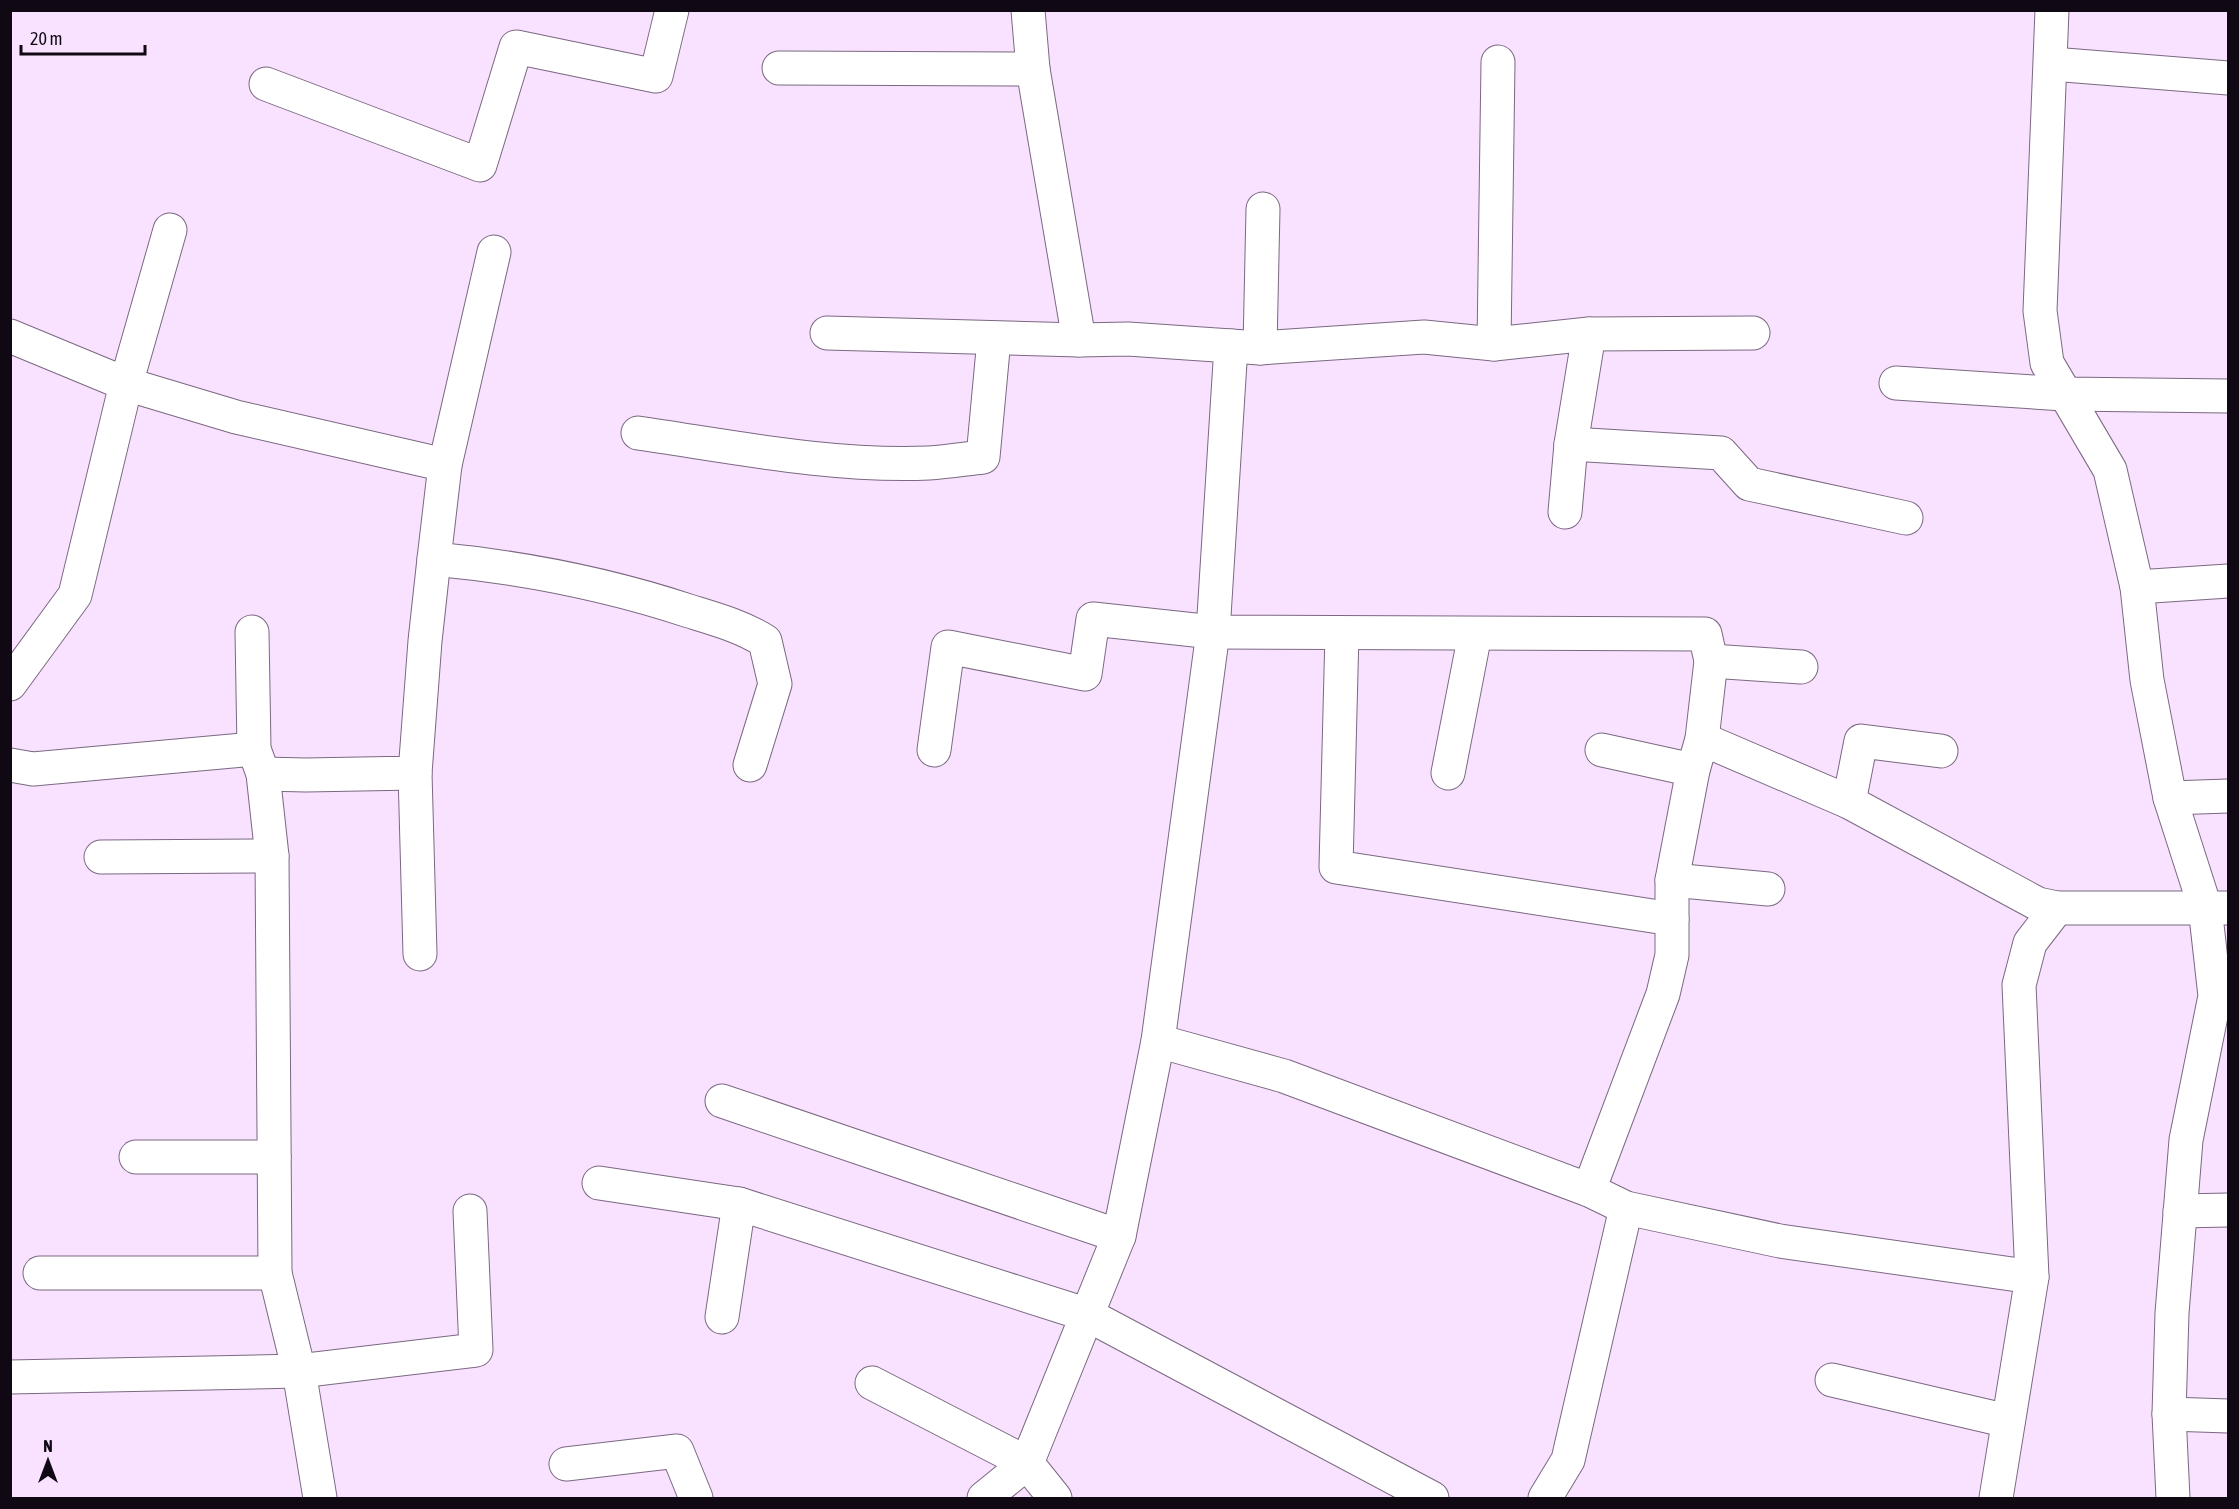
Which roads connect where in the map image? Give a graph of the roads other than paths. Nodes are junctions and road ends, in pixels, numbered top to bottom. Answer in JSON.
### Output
{"nodes":[{"id":1,"x":672,"y":10,"type":"edge"},
{"id":2,"x":1028,"y":10,"type":"edge"},
{"id":3,"x":2052,"y":10,"type":"edge"},
{"id":4,"x":1498,"y":62,"type":"dead end"},
{"id":5,"x":2052,"y":64,"type":"junction"},
{"id":6,"x":779,"y":68,"type":"dead end"},
{"id":7,"x":1033,"y":69,"type":"junction"},
{"id":8,"x":2229,"y":78,"type":"edge"},
{"id":9,"x":266,"y":84,"type":"dead end"},
{"id":10,"x":1263,"y":210,"type":"dead end"},
{"id":11,"x":170,"y":230,"type":"dead end"},
{"id":12,"x":494,"y":252,"type":"dead end"},
{"id":13,"x":827,"y":333,"type":"dead end"},
{"id":14,"x":1753,"y":333,"type":"dead end"},
{"id":15,"x":1588,"y":334,"type":"junction"},
{"id":16,"x":10,"y":336,"type":"edge"},
{"id":17,"x":994,"y":339,"type":"junction"},
{"id":18,"x":1079,"y":340,"type":"junction"},
{"id":19,"x":1494,"y":344,"type":"junction"},
{"id":20,"x":1245,"y":347,"type":"junction"},
{"id":21,"x":1896,"y":383,"type":"dead end"},
{"id":22,"x":126,"y":384,"type":"junction"},
{"id":23,"x":2064,"y":394,"type":"junction"},
{"id":24,"x":2229,"y":396,"type":"edge"},
{"id":25,"x":638,"y":433,"type":"dead end"},
{"id":26,"x":1571,"y":444,"type":"junction"},
{"id":27,"x":445,"y":465,"type":"junction"},
{"id":28,"x":1565,"y":512,"type":"dead end"},
{"id":29,"x":1906,"y":518,"type":"dead end"},
{"id":30,"x":434,"y":559,"type":"junction"},
{"id":31,"x":2229,"y":581,"type":"edge"},
{"id":32,"x":2138,"y":587,"type":"junction"},
{"id":33,"x":252,"y":632,"type":"dead end"},
{"id":34,"x":1213,"y":632,"type":"junction"},
{"id":35,"x":1342,"y":633,"type":"junction"},
{"id":36,"x":1475,"y":634,"type":"junction"},
{"id":37,"x":1712,"y":661,"type":"junction"},
{"id":38,"x":1802,"y":667,"type":"dead end"},
{"id":39,"x":10,"y":684,"type":"edge"},
{"id":40,"x":934,"y":750,"type":"dead end"},
{"id":41,"x":1602,"y":750,"type":"dead end"},
{"id":42,"x":1941,"y":751,"type":"dead end"},
{"id":43,"x":1697,"y":754,"type":"junction"},
{"id":44,"x":259,"y":761,"type":"junction"},
{"id":45,"x":10,"y":765,"type":"edge"},
{"id":46,"x":750,"y":765,"type":"dead end"},
{"id":47,"x":415,"y":773,"type":"junction"},
{"id":48,"x":1448,"y":773,"type":"dead end"},
{"id":49,"x":2229,"y":796,"type":"edge"},
{"id":50,"x":2170,"y":798,"type":"junction"},
{"id":51,"x":1849,"y":802,"type":"junction"},
{"id":52,"x":272,"y":856,"type":"junction"},
{"id":53,"x":101,"y":857,"type":"dead end"},
{"id":54,"x":1672,"y":880,"type":"junction"},
{"id":55,"x":1768,"y":889,"type":"dead end"},
{"id":56,"x":2217,"y":907,"type":"edge"},
{"id":57,"x":2057,"y":908,"type":"junction"},
{"id":58,"x":1672,"y":919,"type":"junction"},
{"id":59,"x":420,"y":954,"type":"dead end"},
{"id":60,"x":1158,"y":1041,"type":"junction"},
{"id":61,"x":722,"y":1101,"type":"dead end"},
{"id":62,"x":136,"y":1157,"type":"dead end"},
{"id":63,"x":274,"y":1157,"type":"junction"},
{"id":64,"x":598,"y":1184,"type":"dead end"},
{"id":65,"x":1588,"y":1190,"type":"junction"},
{"id":66,"x":739,"y":1204,"type":"junction"},
{"id":67,"x":1626,"y":1208,"type":"junction"},
{"id":68,"x":2229,"y":1210,"type":"edge"},
{"id":69,"x":470,"y":1211,"type":"dead end"},
{"id":70,"x":2180,"y":1211,"type":"junction"},
{"id":71,"x":1119,"y":1236,"type":"junction"},
{"id":72,"x":40,"y":1273,"type":"dead end"},
{"id":73,"x":275,"y":1273,"type":"junction"},
{"id":74,"x":2032,"y":1277,"type":"junction"},
{"id":75,"x":1088,"y":1316,"type":"junction"},
{"id":76,"x":722,"y":1317,"type":"dead end"},
{"id":77,"x":299,"y":1371,"type":"junction"},
{"id":78,"x":10,"y":1377,"type":"edge"},
{"id":79,"x":1832,"y":1380,"type":"dead end"},
{"id":80,"x":872,"y":1383,"type":"dead end"},
{"id":81,"x":2169,"y":1414,"type":"junction"},
{"id":82,"x":2229,"y":1416,"type":"edge"},
{"id":83,"x":2008,"y":1421,"type":"junction"},
{"id":84,"x":1027,"y":1463,"type":"junction"},
{"id":85,"x":566,"y":1464,"type":"dead end"},
{"id":86,"x":320,"y":1498,"type":"edge"},
{"id":87,"x":696,"y":1498,"type":"edge"},
{"id":88,"x":984,"y":1498,"type":"edge"},
{"id":89,"x":1054,"y":1498,"type":"edge"},
{"id":90,"x":1432,"y":1498,"type":"edge"},
{"id":91,"x":1545,"y":1498,"type":"edge"},
{"id":92,"x":1996,"y":1498,"type":"edge"},
{"id":93,"x":2173,"y":1498,"type":"edge"}],
"edges":[{"from":1,"to":9,"type":"street"},
{"from":2,"to":7,"type":"street"},
{"from":3,"to":5,"type":"street"},
{"from":4,"to":19,"type":"street"},
{"from":5,"to":8,"type":"street"},
{"from":5,"to":23,"type":"street"},
{"from":6,"to":7,"type":"street"},
{"from":7,"to":18,"type":"street"},
{"from":10,"to":20,"type":"street"},
{"from":11,"to":22,"type":"street"},
{"from":12,"to":27,"type":"street"},
{"from":13,"to":17,"type":"street"},
{"from":14,"to":15,"type":"street"},
{"from":15,"to":19,"type":"street"},
{"from":15,"to":26,"type":"street"},
{"from":16,"to":22,"type":"street"},
{"from":17,"to":18,"type":"street"},
{"from":17,"to":25,"type":"street"},
{"from":18,"to":20,"type":"street"},
{"from":19,"to":20,"type":"street"},
{"from":20,"to":34,"type":"street"},
{"from":21,"to":23,"type":"street"},
{"from":22,"to":27,"type":"street"},
{"from":22,"to":39,"type":"street"},
{"from":23,"to":24,"type":"street"},
{"from":23,"to":32,"type":"street"},
{"from":26,"to":28,"type":"street"},
{"from":26,"to":29,"type":"street"},
{"from":27,"to":30,"type":"street"},
{"from":30,"to":46,"type":"street"},
{"from":30,"to":47,"type":"street"},
{"from":31,"to":32,"type":"street"},
{"from":32,"to":50,"type":"street"},
{"from":33,"to":44,"type":"street"},
{"from":34,"to":35,"type":"street"},
{"from":34,"to":40,"type":"street"},
{"from":34,"to":60,"type":"street"},
{"from":35,"to":36,"type":"street"},
{"from":35,"to":58,"type":"street"},
{"from":36,"to":37,"type":"street"},
{"from":36,"to":48,"type":"street"},
{"from":37,"to":38,"type":"street"},
{"from":37,"to":43,"type":"street"},
{"from":41,"to":43,"type":"street"},
{"from":42,"to":51,"type":"street"},
{"from":43,"to":51,"type":"street"},
{"from":43,"to":54,"type":"street"},
{"from":44,"to":45,"type":"street"},
{"from":44,"to":47,"type":"street"},
{"from":44,"to":52,"type":"street"},
{"from":47,"to":59,"type":"street"},
{"from":49,"to":50,"type":"street"},
{"from":50,"to":56,"type":"street"},
{"from":51,"to":57,"type":"street"},
{"from":52,"to":53,"type":"street"},
{"from":52,"to":63,"type":"street"},
{"from":54,"to":55,"type":"street"},
{"from":54,"to":58,"type":"street"},
{"from":56,"to":57,"type":"street"},
{"from":56,"to":70,"type":"street"},
{"from":57,"to":74,"type":"street"},
{"from":58,"to":65,"type":"street"},
{"from":60,"to":65,"type":"street"},
{"from":60,"to":71,"type":"street"},
{"from":61,"to":71,"type":"street"},
{"from":62,"to":63,"type":"street"},
{"from":63,"to":73,"type":"street"},
{"from":64,"to":66,"type":"street"},
{"from":65,"to":67,"type":"street"},
{"from":66,"to":75,"type":"street"},
{"from":66,"to":76,"type":"street"},
{"from":67,"to":74,"type":"street"},
{"from":67,"to":91,"type":"street"},
{"from":68,"to":70,"type":"street"},
{"from":69,"to":77,"type":"street"},
{"from":70,"to":81,"type":"street"},
{"from":71,"to":75,"type":"street"},
{"from":72,"to":73,"type":"street"},
{"from":73,"to":77,"type":"street"},
{"from":74,"to":83,"type":"street"},
{"from":75,"to":84,"type":"street"},
{"from":75,"to":90,"type":"street"},
{"from":77,"to":78,"type":"street"},
{"from":77,"to":86,"type":"street"},
{"from":79,"to":83,"type":"street"},
{"from":80,"to":84,"type":"street"},
{"from":81,"to":82,"type":"street"},
{"from":81,"to":93,"type":"street"},
{"from":83,"to":92,"type":"street"},
{"from":84,"to":88,"type":"street"},
{"from":84,"to":89,"type":"street"},
{"from":85,"to":87,"type":"street"}]}
